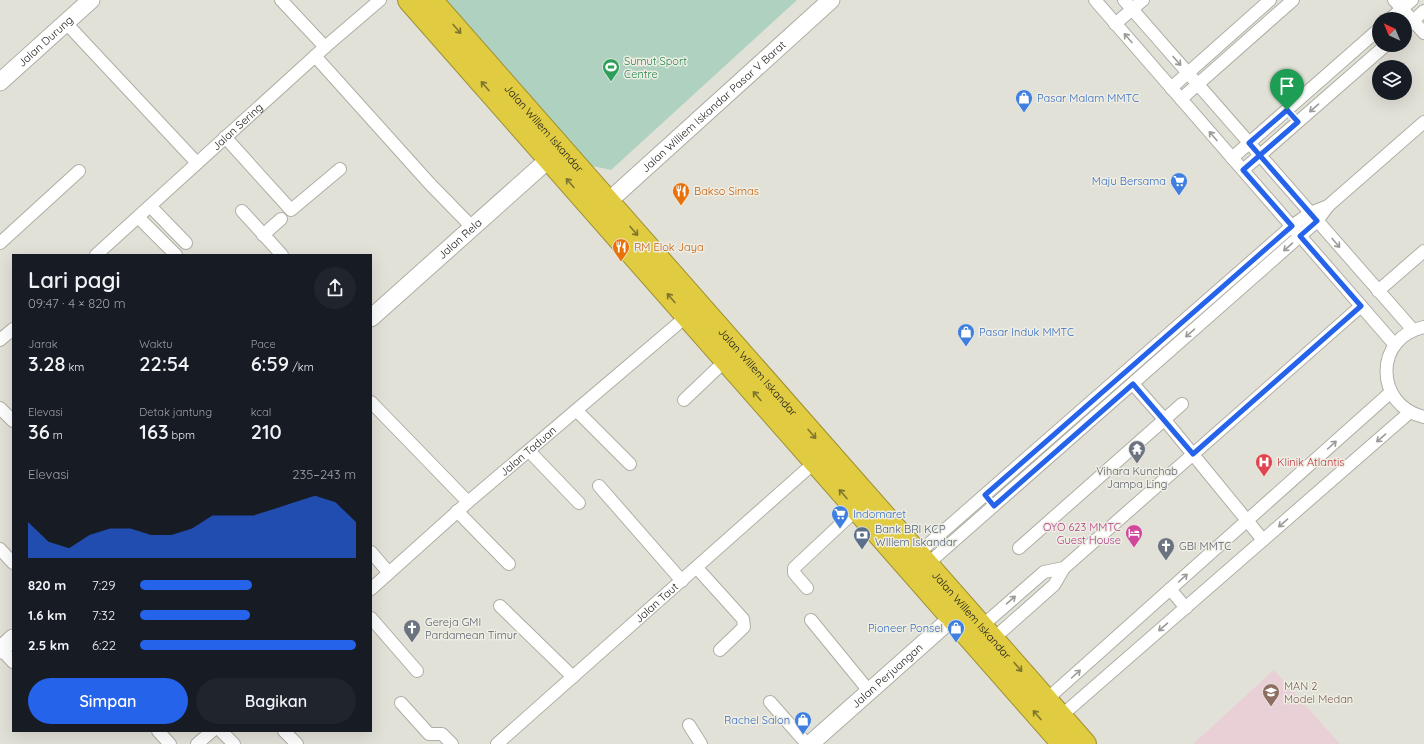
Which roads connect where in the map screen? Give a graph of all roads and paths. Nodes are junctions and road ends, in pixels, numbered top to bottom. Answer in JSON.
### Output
{"nodes":[{"id":1,"x":280,"y":0,"type":"edge"},
{"id":2,"x":380,"y":0,"type":"edge"},
{"id":3,"x":409,"y":0,"type":"edge"},
{"id":4,"x":431,"y":0,"type":"edge"},
{"id":5,"x":831,"y":0,"type":"edge"},
{"id":6,"x":1094,"y":0,"type":"edge"},
{"id":7,"x":1124,"y":0,"type":"edge"},
{"id":8,"x":1143,"y":0,"type":"edge"},
{"id":9,"x":1270,"y":0,"type":"edge"},
{"id":10,"x":1293,"y":0,"type":"edge"},
{"id":11,"x":1412,"y":0,"type":"edge"},
{"id":12,"x":86,"y":2,"type":"edge"},
{"id":13,"x":1398,"y":4,"type":"edge"},
{"id":14,"x":1132,"y":10,"type":"junction"},
{"id":15,"x":1424,"y":11,"type":"edge"},
{"id":16,"x":1412,"y":21,"type":"edge"},
{"id":17,"x":66,"y":23,"type":"junction"},
{"id":18,"x":1115,"y":24,"type":"junction"},
{"id":19,"x":1412,"y":26,"type":"edge"},
{"id":20,"x":1424,"y":33,"type":"edge"},
{"id":21,"x":1372,"y":35,"type":"edge"},
{"id":22,"x":1364,"y":41,"type":"junction"},
{"id":23,"x":325,"y":46,"type":"junction"},
{"id":24,"x":1376,"y":54,"type":"joint"},
{"id":25,"x":315,"y":56,"type":"junction"},
{"id":26,"x":1342,"y":61,"type":"junction"},
{"id":27,"x":1187,"y":73,"type":"junction"},
{"id":28,"x":1353,"y":74,"type":"junction"},
{"id":29,"x":0,"y":82,"type":"edge"},
{"id":30,"x":1318,"y":83,"type":"junction"},
{"id":31,"x":1197,"y":84,"type":"junction"},
{"id":32,"x":1171,"y":88,"type":"junction"},
{"id":33,"x":1329,"y":95,"type":"junction"},
{"id":34,"x":1181,"y":99,"type":"junction"},
{"id":35,"x":1287,"y":110,"type":"junction"},
{"id":36,"x":1298,"y":122,"type":"junction"},
{"id":37,"x":1424,"y":122,"type":"edge"},
{"id":38,"x":226,"y":137,"type":"junction"},
{"id":39,"x":1249,"y":143,"type":"junction"},
{"id":40,"x":1260,"y":156,"type":"junction"},
{"id":41,"x":1232,"y":158,"type":"junction"},
{"id":42,"x":549,"y":159,"type":"junction"},
{"id":43,"x":197,"y":164,"type":"junction"},
{"id":44,"x":340,"y":169,"type":"dead end"},
{"id":45,"x":1243,"y":170,"type":"junction"},
{"id":46,"x":79,"y":171,"type":"dead end"},
{"id":47,"x":151,"y":207,"type":"junction"},
{"id":48,"x":602,"y":207,"type":"junction"},
{"id":49,"x":242,"y":211,"type":"dead end"},
{"id":50,"x":1314,"y":217,"type":"junction"},
{"id":51,"x":139,"y":218,"type":"junction"},
{"id":52,"x":281,"y":219,"type":"dead end"},
{"id":53,"x":1292,"y":226,"type":"junction"},
{"id":54,"x":472,"y":227,"type":"junction"},
{"id":55,"x":263,"y":235,"type":"junction"},
{"id":56,"x":1300,"y":236,"type":"junction"},
{"id":57,"x":0,"y":243,"type":"edge"},
{"id":58,"x":186,"y":243,"type":"dead end"},
{"id":59,"x":1424,"y":251,"type":"edge"},
{"id":60,"x":97,"y":254,"type":"edge"},
{"id":61,"x":175,"y":254,"type":"edge"},
{"id":62,"x":281,"y":254,"type":"edge"},
{"id":63,"x":1378,"y":291,"type":"junction"},
{"id":64,"x":1361,"y":306,"type":"junction"},
{"id":65,"x":687,"y":316,"type":"junction"},
{"id":66,"x":372,"y":317,"type":"edge"},
{"id":67,"x":1418,"y":329,"type":"edge"},
{"id":68,"x":12,"y":330,"type":"edge"},
{"id":69,"x":0,"y":340,"type":"edge"},
{"id":70,"x":1395,"y":345,"type":"junction"},
{"id":71,"x":726,"y":360,"type":"junction"},
{"id":72,"x":1133,"y":384,"type":"junction"},
{"id":73,"x":1391,"y":392,"type":"junction"},
{"id":74,"x":684,"y":400,"type":"dead end"},
{"id":75,"x":372,"y":403,"type":"edge"},
{"id":76,"x":1182,"y":404,"type":"dead end"},
{"id":77,"x":0,"y":408,"type":"edge"},
{"id":78,"x":577,"y":411,"type":"junction"},
{"id":79,"x":1410,"y":412,"type":"junction"},
{"id":80,"x":1424,"y":417,"type":"edge"},
{"id":81,"x":1164,"y":419,"type":"junction"},
{"id":82,"x":12,"y":420,"type":"edge"},
{"id":83,"x":529,"y":451,"type":"junction"},
{"id":84,"x":1193,"y":454,"type":"junction"},
{"id":85,"x":816,"y":462,"type":"junction"},
{"id":86,"x":630,"y":464,"type":"dead end"},
{"id":87,"x":599,"y":486,"type":"dead end"},
{"id":88,"x":985,"y":495,"type":"junction"},
{"id":89,"x":468,"y":502,"type":"junction"},
{"id":90,"x":579,"y":503,"type":"dead end"},
{"id":91,"x":994,"y":506,"type":"junction"},
{"id":92,"x":857,"y":509,"type":"junction"},
{"id":93,"x":457,"y":511,"type":"junction"},
{"id":94,"x":1247,"y":520,"type":"junction"},
{"id":95,"x":1263,"y":540,"type":"junction"},
{"id":96,"x":1020,"y":548,"type":"dead end"},
{"id":97,"x":0,"y":549,"type":"edge"},
{"id":98,"x":372,"y":553,"type":"edge"},
{"id":99,"x":12,"y":562,"type":"edge"},
{"id":100,"x":508,"y":564,"type":"dead end"},
{"id":101,"x":916,"y":564,"type":"junction"},
{"id":102,"x":698,"y":568,"type":"junction"},
{"id":103,"x":1064,"y":568,"type":"junction"},
{"id":104,"x":389,"y":573,"type":"junction"},
{"id":105,"x":682,"y":581,"type":"junction"},
{"id":106,"x":372,"y":588,"type":"edge"},
{"id":107,"x":807,"y":588,"type":"dead end"},
{"id":108,"x":1170,"y":589,"type":"junction"},
{"id":109,"x":500,"y":606,"type":"dead end"},
{"id":110,"x":1186,"y":608,"type":"junction"},
{"id":111,"x":958,"y":612,"type":"junction"},
{"id":112,"x":372,"y":619,"type":"edge"},
{"id":113,"x":811,"y":620,"type":"dead end"},
{"id":114,"x":987,"y":632,"type":"junction"},
{"id":115,"x":5,"y":646,"type":"edge"},
{"id":116,"x":720,"y":650,"type":"dead end"},
{"id":117,"x":12,"y":660,"type":"edge"},
{"id":118,"x":417,"y":671,"type":"dead end"},
{"id":119,"x":573,"y":677,"type":"junction"},
{"id":120,"x":869,"y":691,"type":"junction"},
{"id":121,"x":1046,"y":700,"type":"junction"},
{"id":122,"x":770,"y":702,"type":"dead end"},
{"id":123,"x":401,"y":703,"type":"dead end"},
{"id":124,"x":1061,"y":716,"type":"junction"},
{"id":125,"x":689,"y":725,"type":"dead end"},
{"id":126,"x":159,"y":732,"type":"edge"},
{"id":127,"x":211,"y":732,"type":"edge"},
{"id":128,"x":222,"y":732,"type":"edge"},
{"id":129,"x":285,"y":732,"type":"edge"},
{"id":130,"x":293,"y":743,"type":"edge"},
{"id":131,"x":814,"y":743,"type":"edge"},
{"id":132,"x":170,"y":744,"type":"edge"},
{"id":133,"x":197,"y":744,"type":"edge"},
{"id":134,"x":234,"y":744,"type":"edge"},
{"id":135,"x":452,"y":744,"type":"edge"},
{"id":136,"x":497,"y":744,"type":"edge"},
{"id":137,"x":701,"y":744,"type":"edge"},
{"id":138,"x":1062,"y":744,"type":"edge"},
{"id":139,"x":1085,"y":744,"type":"edge"}],
"edges":[{"from":1,"to":23,"type":"street"},
{"from":2,"to":23,"type":"street","name":"Jalan Sering"},
{"from":42,"to":3,"type":"highway","name":"Jalan Willem Iskandar","one_way":true},
{"from":4,"to":48,"type":"highway","name":"Jalan Willem Iskandar","one_way":true},
{"from":5,"to":48,"type":"street","name":"Jalan Williem Iskandar Pasar V Barat"},
{"from":6,"to":18,"type":"street"},
{"from":7,"to":14,"type":"street"},
{"from":8,"to":14,"type":"street"},
{"from":9,"to":27,"type":"street"},
{"from":10,"to":31,"type":"street"},
{"from":11,"to":13,"type":"street"},
{"from":12,"to":17,"type":"street","name":"Jalan Durung"},
{"from":14,"to":18,"type":"street"},
{"from":14,"to":27,"type":"street","one_way":true},
{"from":15,"to":16,"type":"street"},
{"from":17,"to":29,"type":"street","name":"Jalan Durung"},
{"from":17,"to":43,"type":"street"},
{"from":32,"to":18,"type":"street","one_way":true},
{"from":19,"to":20,"type":"street"},
{"from":21,"to":22,"type":"street"},
{"from":22,"to":24,"type":"street"},
{"from":22,"to":26,"type":"street"},
{"from":23,"to":25,"type":"street","name":"Jalan Sering"},
{"from":24,"to":28,"type":"street"},
{"from":25,"to":38,"type":"street","name":"Jalan Sering"},
{"from":25,"to":54,"type":"street"},
{"from":26,"to":28,"type":"street"},
{"from":26,"to":30,"type":"street"},
{"from":27,"to":31,"type":"street"},
{"from":27,"to":32,"type":"street"},
{"from":28,"to":33,"type":"street"},
{"from":30,"to":33,"type":"street"},
{"from":30,"to":35,"type":"street"},
{"from":31,"to":34,"type":"street"},
{"from":31,"to":39,"type":"street"},
{"from":32,"to":34,"type":"street"},
{"from":33,"to":36,"type":"street","one_way":true},
{"from":41,"to":34,"type":"street","one_way":true},
{"from":35,"to":36,"type":"street"},
{"from":35,"to":39,"type":"street"},
{"from":36,"to":40,"type":"street"},
{"from":37,"to":50,"type":"street"},
{"from":38,"to":43,"type":"street","name":"Jalan Sering"},
{"from":38,"to":44,"type":"street"},
{"from":39,"to":40,"type":"street"},
{"from":39,"to":41,"type":"street"},
{"from":40,"to":45,"type":"street"},
{"from":40,"to":50,"type":"street"},
{"from":41,"to":45,"type":"street"},
{"from":48,"to":42,"type":"highway","name":"Jalan Willem Iskandar","one_way":true},
{"from":42,"to":54,"type":"street","name":"Jalan Rela"},
{"from":43,"to":47,"type":"street","name":"Jalan Sering"},
{"from":45,"to":53,"type":"street"},
{"from":46,"to":57,"type":"street"},
{"from":47,"to":51,"type":"street","name":"Jalan Sering"},
{"from":47,"to":58,"type":"street"},
{"from":65,"to":48,"type":"highway","name":"Jalan Willem Iskandar","one_way":true},
{"from":48,"to":101,"type":"highway","name":"Jalan Willem Iskandar","one_way":true},
{"from":49,"to":55,"type":"street"},
{"from":50,"to":53,"type":"street"},
{"from":50,"to":56,"type":"street"},
{"from":50,"to":63,"type":"street","one_way":true},
{"from":51,"to":60,"type":"street","name":"Jalan Sering"},
{"from":51,"to":61,"type":"street"},
{"from":52,"to":55,"type":"street"},
{"from":53,"to":56,"type":"street"},
{"from":53,"to":88,"type":"street"},
{"from":54,"to":66,"type":"street","name":"Jalan Rela"},
{"from":55,"to":62,"type":"street"},
{"from":56,"to":64,"type":"street"},
{"from":56,"to":72,"type":"street","one_way":true},
{"from":59,"to":63,"type":"street"},
{"from":63,"to":67,"type":"street"},
{"from":64,"to":70,"type":"street"},
{"from":64,"to":84,"type":"street"},
{"from":65,"to":71,"type":"highway","name":"Jalan Willem Iskandar"},
{"from":65,"to":78,"type":"street","name":"Jalan Taduan"},
{"from":67,"to":70,"type":"street"},
{"from":68,"to":69,"type":"street"},
{"from":70,"to":73,"type":"street"},
{"from":71,"to":74,"type":"street"},
{"from":85,"to":71,"type":"highway","name":"Jalan Willem Iskandar","one_way":true},
{"from":72,"to":81,"type":"street"},
{"from":72,"to":91,"type":"street"},
{"from":73,"to":79,"type":"street"},
{"from":94,"to":73,"type":"street","one_way":true},
{"from":75,"to":89,"type":"street"},
{"from":76,"to":81,"type":"street"},
{"from":77,"to":82,"type":"street"},
{"from":78,"to":83,"type":"street","name":"Jalan Taduan"},
{"from":78,"to":86,"type":"street"},
{"from":79,"to":80,"type":"street"},
{"from":79,"to":95,"type":"street","one_way":true},
{"from":81,"to":84,"type":"street"},
{"from":81,"to":96,"type":"street"},
{"from":83,"to":89,"type":"street","name":"Jalan Taduan"},
{"from":83,"to":90,"type":"street"},
{"from":84,"to":94,"type":"street"},
{"from":84,"to":103,"type":"street"},
{"from":92,"to":85,"type":"highway","name":"Jalan Willem Iskandar","one_way":true},
{"from":85,"to":102,"type":"street","name":"Jalan Taut"},
{"from":87,"to":105,"type":"street"},
{"from":88,"to":91,"type":"street"},
{"from":88,"to":101,"type":"street"},
{"from":89,"to":93,"type":"street","name":"Jalan Taduan"},
{"from":91,"to":101,"type":"street"},
{"from":92,"to":101,"type":"highway","name":"Jalan Willem Iskandar"},
{"from":92,"to":107,"type":"street"},
{"from":93,"to":100,"type":"street"},
{"from":93,"to":104,"type":"street","name":"Jalan Taduan"},
{"from":94,"to":95,"type":"street"},
{"from":108,"to":94,"type":"street","one_way":true},
{"from":95,"to":110,"type":"street"},
{"from":97,"to":99,"type":"street"},
{"from":98,"to":104,"type":"street"},
{"from":101,"to":111,"type":"highway","name":"Jalan Willem Iskandar"},
{"from":102,"to":105,"type":"street","name":"Jalan Taut"},
{"from":102,"to":116,"type":"street"},
{"from":103,"to":114,"type":"street"},
{"from":114,"to":103,"type":"street","one_way":true},
{"from":104,"to":106,"type":"street","name":"Jalan Taduan"},
{"from":105,"to":119,"type":"street","name":"Jalan Taut"},
{"from":108,"to":110,"type":"street"},
{"from":121,"to":108,"type":"street","one_way":true},
{"from":109,"to":119,"type":"street"},
{"from":110,"to":124,"type":"street","one_way":true},
{"from":111,"to":114,"type":"highway","name":"Jalan Willem Iskandar"},
{"from":111,"to":120,"type":"street","name":"Jalan Perjuangan"},
{"from":138,"to":111,"type":"highway","name":"Jalan Willem Iskandar","one_way":true},
{"from":112,"to":118,"type":"street"},
{"from":113,"to":120,"type":"street"},
{"from":114,"to":121,"type":"highway","name":"Jalan Willem Iskandar","one_way":true},
{"from":115,"to":117,"type":"street"},
{"from":119,"to":136,"type":"street","name":"Jalan Taut"},
{"from":120,"to":131,"type":"street","name":"Jalan Perjuangan"},
{"from":121,"to":124,"type":"highway","name":"Jalan Willem Iskandar"},
{"from":122,"to":131,"type":"street"},
{"from":123,"to":135,"type":"street"},
{"from":124,"to":139,"type":"highway","name":"Jalan Willem Iskandar"},
{"from":125,"to":137,"type":"street"},
{"from":126,"to":132,"type":"street"},
{"from":127,"to":133,"type":"street"},
{"from":128,"to":134,"type":"street"},
{"from":129,"to":130,"type":"street"}]}
